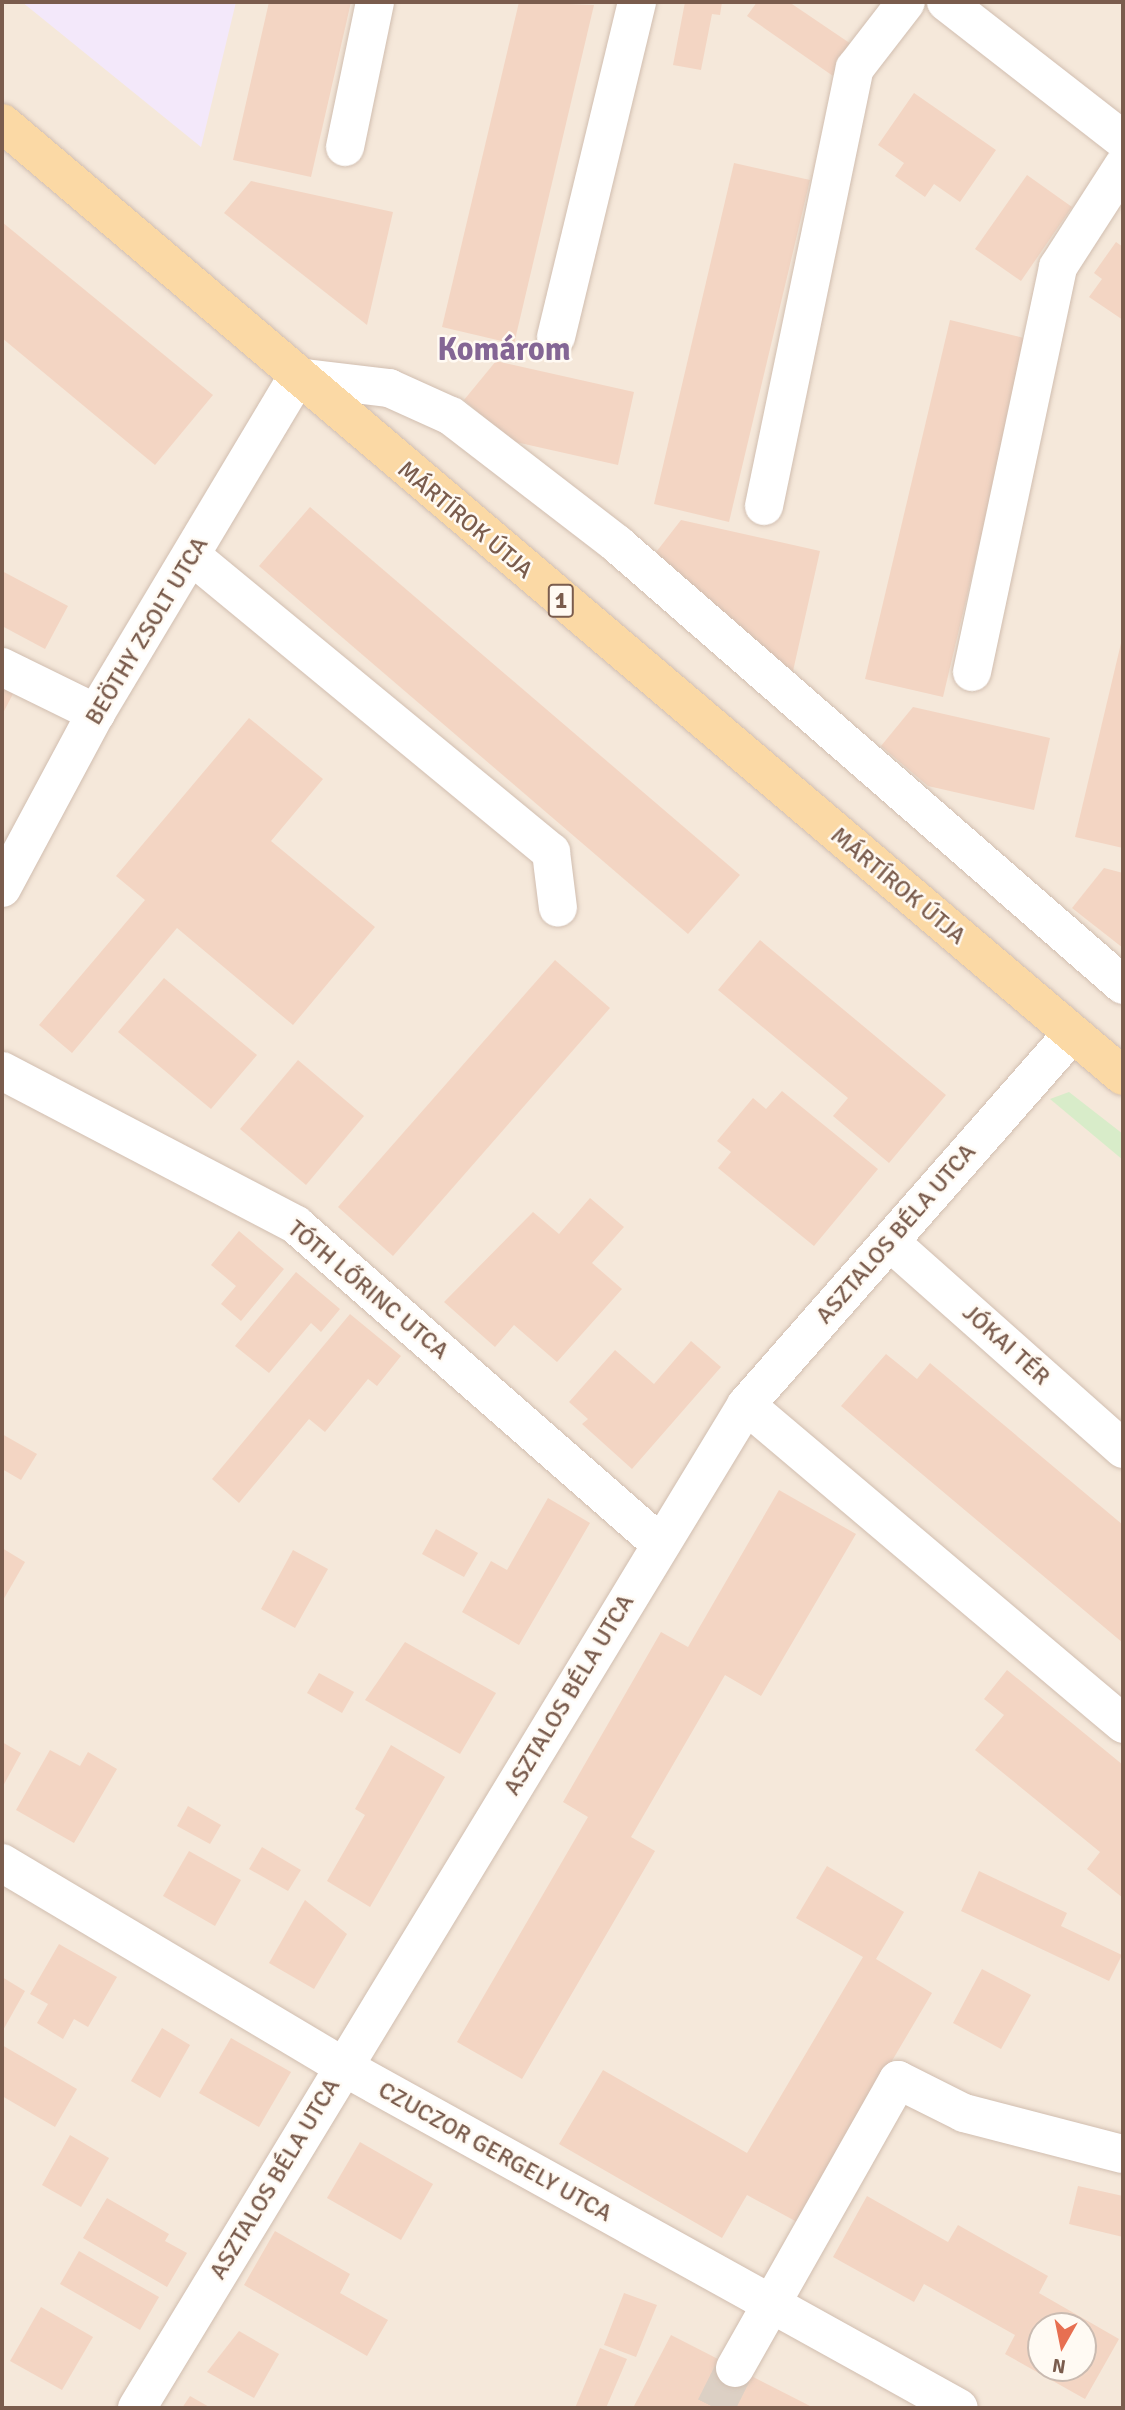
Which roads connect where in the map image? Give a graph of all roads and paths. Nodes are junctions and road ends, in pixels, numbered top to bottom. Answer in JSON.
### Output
{"nodes":[{"id":1,"x":374,"y":2,"type":"edge"},
{"id":2,"x":637,"y":2,"type":"edge"},
{"id":3,"x":906,"y":2,"type":"edge"},
{"id":4,"x":946,"y":2,"type":"edge"},
{"id":5,"x":2,"y":123,"type":"edge"},
{"id":6,"x":1123,"y":140,"type":"edge"},
{"id":7,"x":345,"y":147,"type":"dead end"},
{"id":8,"x":1123,"y":166,"type":"edge"},
{"id":9,"x":556,"y":337,"type":"dead end"},
{"id":10,"x":298,"y":377,"type":"junction"},
{"id":11,"x":764,"y":506,"type":"dead end"},
{"id":12,"x":193,"y":557,"type":"junction"},
{"id":13,"x":2,"y":667,"type":"edge"},
{"id":14,"x":972,"y":672,"type":"dead end"},
{"id":15,"x":96,"y":713,"type":"junction"},
{"id":16,"x":2,"y":888,"type":"edge"},
{"id":17,"x":558,"y":908,"type":"dead end"},
{"id":18,"x":1123,"y":985,"type":"edge"},
{"id":19,"x":1072,"y":1034,"type":"junction"},
{"id":20,"x":2,"y":1071,"type":"edge"},
{"id":21,"x":1123,"y":1076,"type":"edge"},
{"id":22,"x":890,"y":1241,"type":"junction"},
{"id":23,"x":746,"y":1405,"type":"junction"},
{"id":24,"x":1123,"y":1449,"type":"edge"},
{"id":25,"x":661,"y":1544,"type":"junction"},
{"id":26,"x":1123,"y":1724,"type":"edge"},
{"id":27,"x":2,"y":1863,"type":"edge"},
{"id":28,"x":342,"y":2066,"type":"junction"},
{"id":29,"x":1123,"y":2154,"type":"edge"},
{"id":30,"x":771,"y":2308,"type":"junction"},
{"id":31,"x":735,"y":2368,"type":"tunnel mouth"},
{"id":32,"x":137,"y":2408,"type":"edge"},
{"id":33,"x":959,"y":2408,"type":"edge"}],
"edges":[{"from":1,"to":7,"type":"street"},
{"from":2,"to":9,"type":"street"},
{"from":3,"to":11,"type":"street"},
{"from":4,"to":6,"type":"street"},
{"from":5,"to":10,"type":"main road","name":"MÁRTÍROK ÚTJA","number":"1"},
{"from":8,"to":14,"type":"street"},
{"from":10,"to":12,"type":"street","name":"BEÖTHY ZSOLT UTCA"},
{"from":10,"to":18,"type":"street"},
{"from":10,"to":19,"type":"main road","name":"MÁRTÍROK ÚTJA","number":"1"},
{"from":12,"to":15,"type":"street","name":"BEÖTHY ZSOLT UTCA"},
{"from":12,"to":17,"type":"street"},
{"from":13,"to":15,"type":"street"},
{"from":15,"to":16,"type":"street","name":"BEÖTHY ZSOLT UTCA"},
{"from":19,"to":21,"type":"main road","name":"MÁRTÍROK ÚTJA","number":"1"},
{"from":19,"to":22,"type":"street","name":"ASZTALOS BÉLA UTCA"},
{"from":20,"to":25,"type":"street","name":"TÓTH LŐRINC UTCA"},
{"from":22,"to":23,"type":"street","name":"ASZTALOS BÉLA UTCA"},
{"from":22,"to":24,"type":"street","name":"JÓKAI TÉR"},
{"from":23,"to":25,"type":"street","name":"ASZTALOS BÉLA UTCA"},
{"from":23,"to":26,"type":"street"},
{"from":25,"to":28,"type":"street","name":"ASZTALOS BÉLA UTCA"},
{"from":27,"to":28,"type":"street","name":"CZUCZOR GERGELY UTCA"},
{"from":28,"to":30,"type":"street","name":"CZUCZOR GERGELY UTCA"},
{"from":28,"to":32,"type":"street","name":"ASZTALOS BÉLA UTCA"},
{"from":29,"to":30,"type":"street"},
{"from":30,"to":31,"type":"street"},
{"from":30,"to":33,"type":"street","name":"CZUCZOR GERGELY UTCA"}]}
